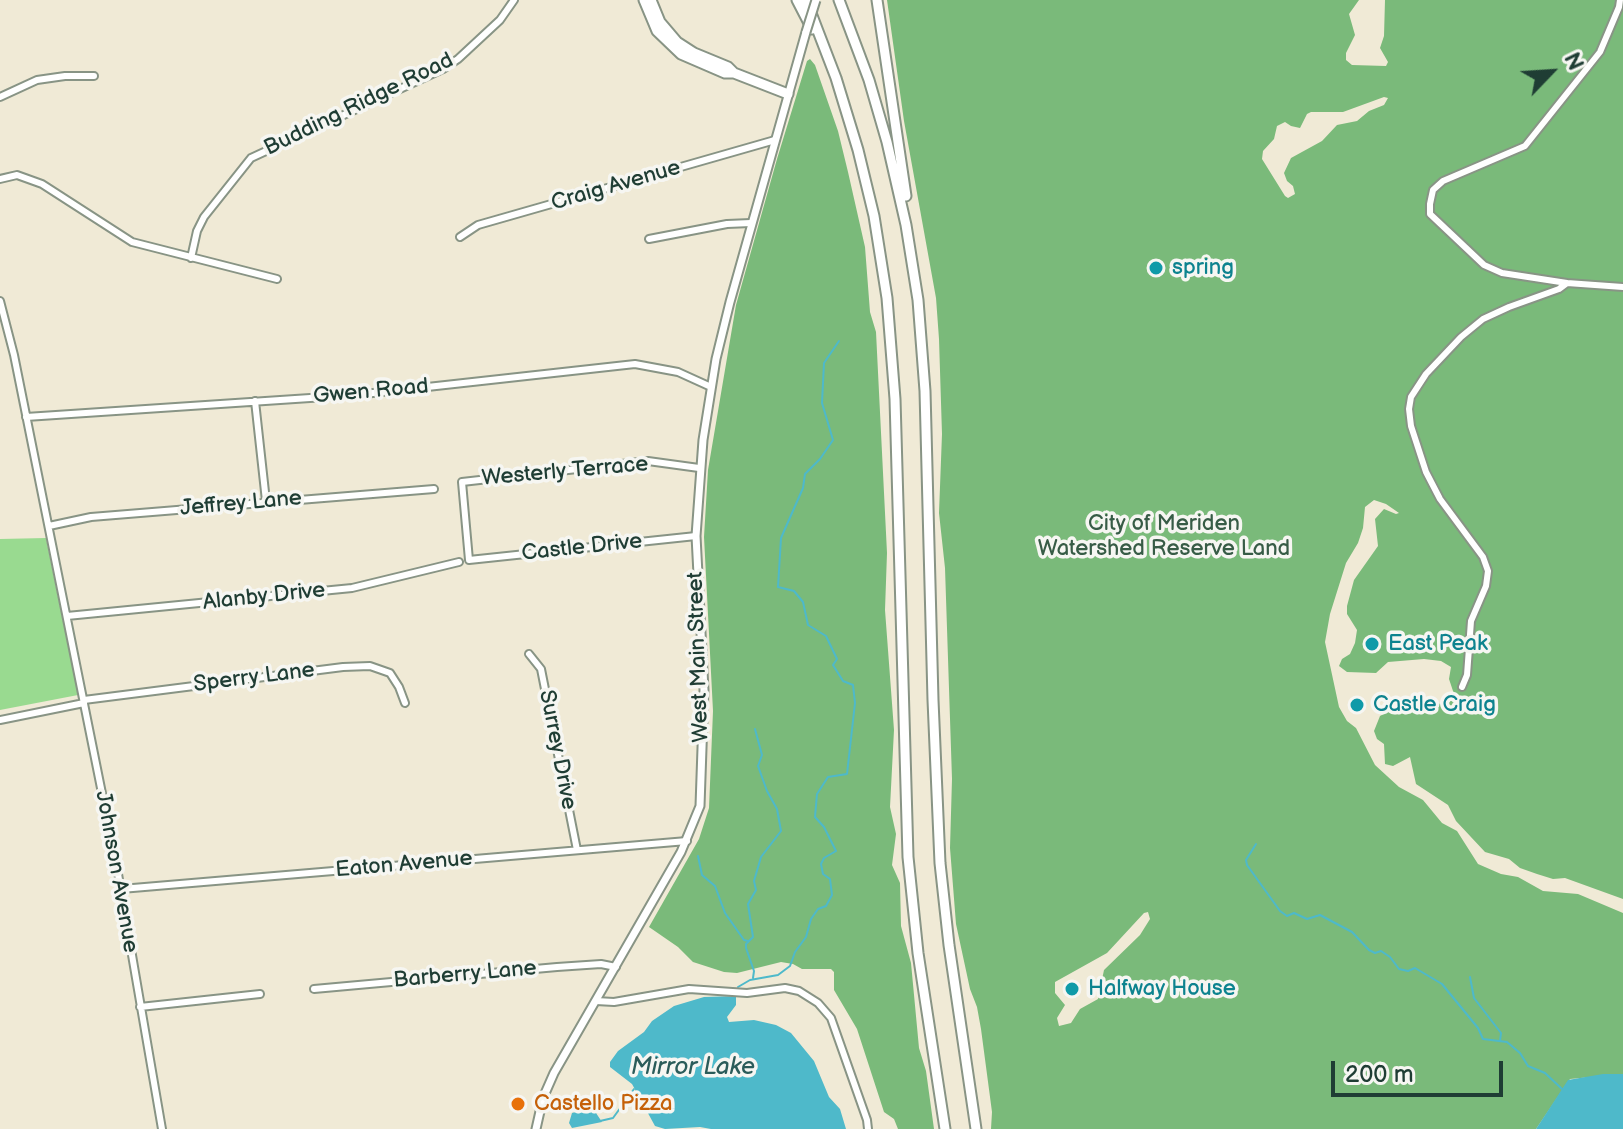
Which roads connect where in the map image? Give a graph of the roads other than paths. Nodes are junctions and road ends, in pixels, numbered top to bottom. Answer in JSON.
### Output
{"nodes":[{"id":1,"x":514,"y":0,"type":"edge"},
{"id":2,"x":644,"y":0,"type":"edge"},
{"id":3,"x":651,"y":0,"type":"edge"},
{"id":4,"x":797,"y":0,"type":"edge"},
{"id":5,"x":806,"y":0,"type":"edge"},
{"id":6,"x":816,"y":0,"type":"edge"},
{"id":7,"x":839,"y":0,"type":"edge"},
{"id":8,"x":877,"y":0,"type":"edge"},
{"id":9,"x":1620,"y":0,"type":"edge"},
{"id":10,"x":832,"y":67,"type":"junction"},
{"id":11,"x":734,"y":73,"type":"junction"},
{"id":12,"x":94,"y":76,"type":"dead end"},
{"id":13,"x":788,"y":94,"type":"junction"},
{"id":14,"x":0,"y":97,"type":"edge"},
{"id":15,"x":775,"y":140,"type":"junction"},
{"id":16,"x":0,"y":179,"type":"edge"},
{"id":17,"x":751,"y":223,"type":"junction"},
{"id":18,"x":460,"y":237,"type":"dead end"},
{"id":19,"x":649,"y":239,"type":"dead end"},
{"id":20,"x":910,"y":243,"type":"junction"},
{"id":21,"x":191,"y":258,"type":"junction"},
{"id":22,"x":277,"y":279,"type":"dead end"},
{"id":23,"x":1567,"y":283,"type":"junction"},
{"id":24,"x":1623,"y":287,"type":"edge"},
{"id":25,"x":0,"y":301,"type":"edge"},
{"id":26,"x":711,"y":387,"type":"junction"},
{"id":27,"x":255,"y":401,"type":"junction"},
{"id":28,"x":26,"y":417,"type":"junction"},
{"id":29,"x":699,"y":468,"type":"junction"},
{"id":30,"x":434,"y":489,"type":"dead end"},
{"id":31,"x":266,"y":501,"type":"junction"},
{"id":32,"x":49,"y":526,"type":"junction"},
{"id":33,"x":696,"y":536,"type":"junction"},
{"id":34,"x":469,"y":560,"type":"joint"},
{"id":35,"x":459,"y":562,"type":"dead end"},
{"id":36,"x":67,"y":616,"type":"junction"},
{"id":37,"x":529,"y":654,"type":"dead end"},
{"id":38,"x":1462,"y":687,"type":"dead end"},
{"id":39,"x":84,"y":701,"type":"junction"},
{"id":40,"x":405,"y":703,"type":"dead end"},
{"id":41,"x":0,"y":720,"type":"edge"},
{"id":42,"x":687,"y":841,"type":"junction"},
{"id":43,"x":577,"y":850,"type":"junction"},
{"id":44,"x":121,"y":889,"type":"junction"},
{"id":45,"x":616,"y":967,"type":"junction"},
{"id":46,"x":314,"y":989,"type":"dead end"},
{"id":47,"x":260,"y":994,"type":"dead end"},
{"id":48,"x":596,"y":1001,"type":"junction"},
{"id":49,"x":140,"y":1007,"type":"junction"},
{"id":50,"x":162,"y":1129,"type":"edge"},
{"id":51,"x":536,"y":1129,"type":"edge"},
{"id":52,"x":868,"y":1129,"type":"edge"},
{"id":53,"x":945,"y":1129,"type":"edge"},
{"id":54,"x":976,"y":1129,"type":"edge"}],
"edges":[{"from":1,"to":21,"type":"street","name":"Budding Ridge Road"},
{"from":2,"to":11,"type":"highway"},
{"from":3,"to":11,"type":"highway"},
{"from":4,"to":10,"type":"highway"},
{"from":5,"to":10,"type":"highway"},
{"from":6,"to":13,"type":"main road","name":"West Main Street","bridge":true},
{"from":7,"to":20,"type":"highway"},
{"from":8,"to":20,"type":"highway"},
{"from":9,"to":23,"type":"street"},
{"from":10,"to":53,"type":"highway"},
{"from":11,"to":13,"type":"highway"},
{"from":12,"to":14,"type":"street"},
{"from":13,"to":15,"type":"main road","name":"West Main Street"},
{"from":15,"to":17,"type":"main road","name":"West Main Street"},
{"from":15,"to":18,"type":"street","name":"Craig Avenue"},
{"from":16,"to":21,"type":"street"},
{"from":17,"to":19,"type":"street"},
{"from":17,"to":26,"type":"main road","name":"West Main Street"},
{"from":20,"to":54,"type":"highway"},
{"from":21,"to":22,"type":"street"},
{"from":23,"to":24,"type":"street"},
{"from":23,"to":38,"type":"street"},
{"from":25,"to":28,"type":"street","name":"Johnson Avenue"},
{"from":26,"to":27,"type":"street","name":"Gwen Road"},
{"from":26,"to":29,"type":"main road","name":"West Main Street"},
{"from":27,"to":28,"type":"street","name":"Gwen Road"},
{"from":27,"to":31,"type":"street"},
{"from":28,"to":32,"type":"street","name":"Johnson Avenue"},
{"from":29,"to":33,"type":"main road","name":"West Main Street"},
{"from":29,"to":34,"type":"street","name":"Westerly Terrace"},
{"from":30,"to":31,"type":"street","name":"Jeffrey Lane"},
{"from":31,"to":32,"type":"street","name":"Jeffrey Lane"},
{"from":32,"to":36,"type":"street","name":"Johnson Avenue"},
{"from":33,"to":34,"type":"street","name":"Castle Drive"},
{"from":33,"to":42,"type":"main road","name":"West Main Street"},
{"from":35,"to":36,"type":"street","name":"Alanby Drive"},
{"from":36,"to":39,"type":"street","name":"Johnson Avenue"},
{"from":37,"to":43,"type":"street","name":"Surrey Drive"},
{"from":39,"to":40,"type":"street","name":"Sperry Lane"},
{"from":39,"to":41,"type":"street","name":"Sperry Lane"},
{"from":39,"to":44,"type":"street","name":"Johnson Avenue"},
{"from":42,"to":43,"type":"street","name":"Eaton Avenue"},
{"from":42,"to":45,"type":"main road","name":"West Main Street"},
{"from":43,"to":44,"type":"street","name":"Eaton Avenue"},
{"from":44,"to":49,"type":"street","name":"Johnson Avenue"},
{"from":45,"to":46,"type":"street","name":"Barberry Lane"},
{"from":45,"to":48,"type":"main road","name":"West Main Street"},
{"from":47,"to":49,"type":"street"},
{"from":48,"to":51,"type":"main road","name":"West Main Street"},
{"from":48,"to":52,"type":"street"},
{"from":49,"to":50,"type":"street","name":"Johnson Avenue"}]}
